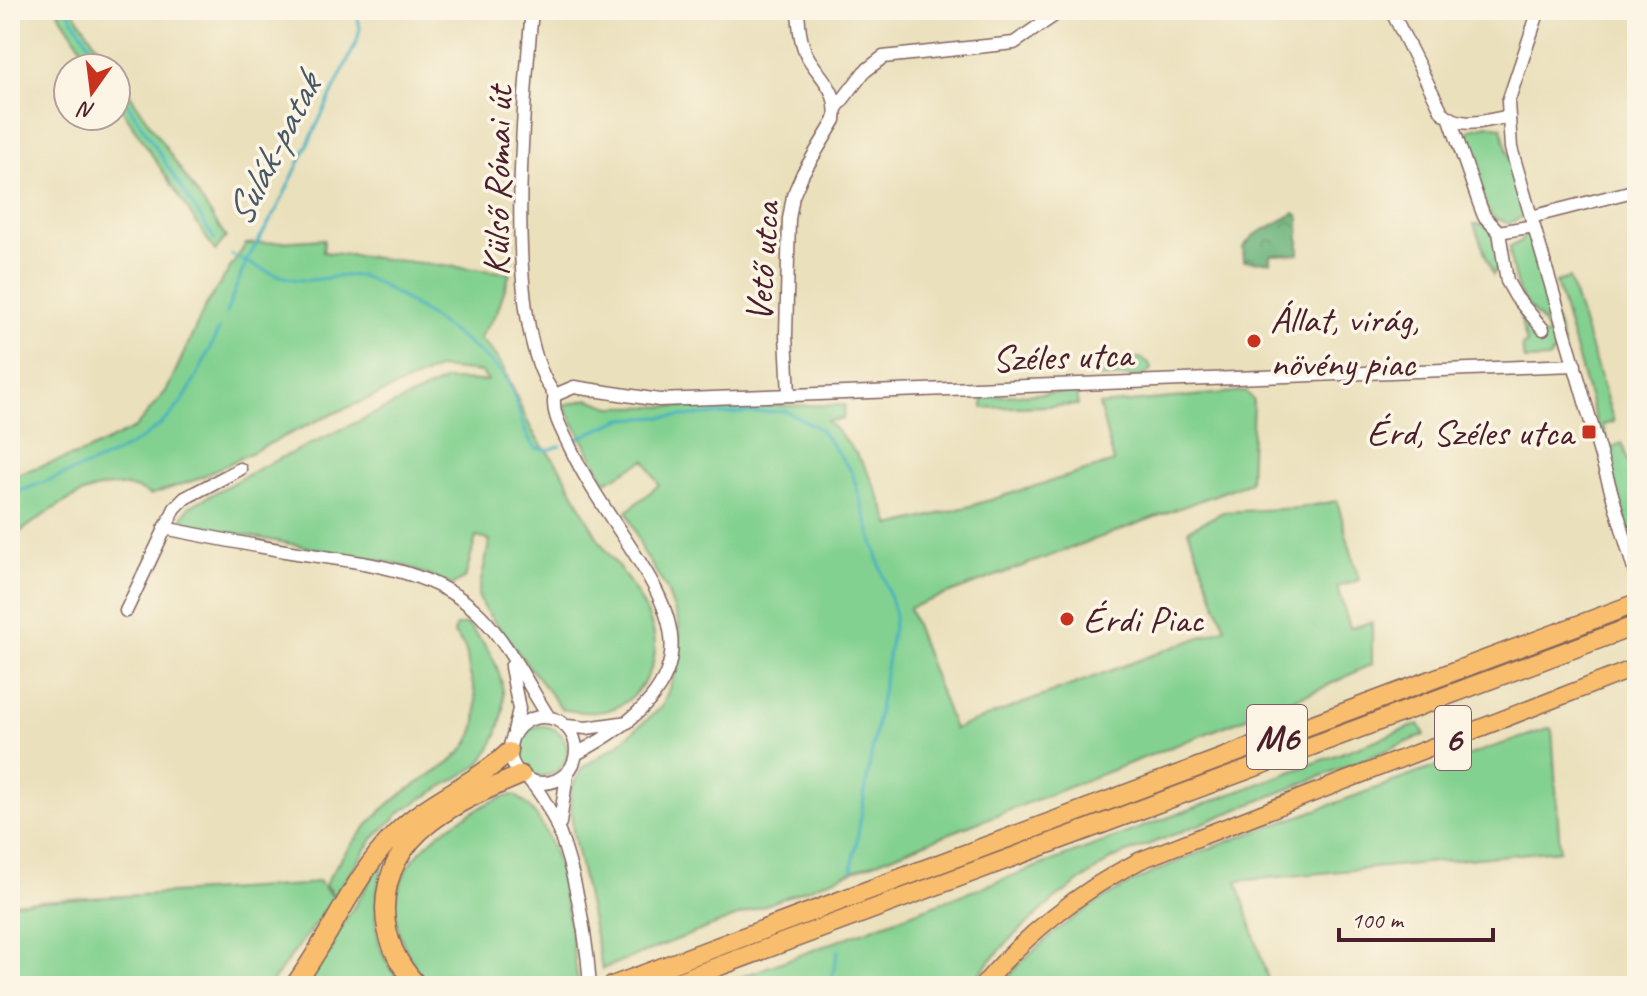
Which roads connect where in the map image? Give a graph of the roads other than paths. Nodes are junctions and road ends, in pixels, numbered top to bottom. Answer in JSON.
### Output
{"nodes":[{"id":1,"x":532,"y":10,"type":"edge"},
{"id":2,"x":798,"y":10,"type":"edge"},
{"id":3,"x":1062,"y":10,"type":"edge"},
{"id":4,"x":1391,"y":10,"type":"edge"},
{"id":5,"x":1539,"y":10,"type":"edge"},
{"id":6,"x":837,"y":107,"type":"junction"},
{"id":7,"x":1506,"y":117,"type":"junction"},
{"id":8,"x":1450,"y":119,"type":"junction"},
{"id":9,"x":1637,"y":190,"type":"edge"},
{"id":10,"x":1532,"y":222,"type":"junction"},
{"id":11,"x":1499,"y":232,"type":"junction"},
{"id":12,"x":1543,"y":329,"type":"dead end"},
{"id":13,"x":1575,"y":365,"type":"junction"},
{"id":14,"x":555,"y":395,"type":"junction"},
{"id":15,"x":789,"y":395,"type":"junction"},
{"id":16,"x":240,"y":469,"type":"dead end"},
{"id":17,"x":164,"y":528,"type":"junction"},
{"id":18,"x":1637,"y":580,"type":"edge"},
{"id":19,"x":1637,"y":603,"type":"edge"},
{"id":20,"x":126,"y":611,"type":"dead end"},
{"id":21,"x":1637,"y":625,"type":"edge"},
{"id":22,"x":507,"y":653,"type":"junction"},
{"id":23,"x":1629,"y":670,"type":"edge"},
{"id":24,"x":548,"y":716,"type":"junction"},
{"id":25,"x":628,"y":722,"type":"junction"},
{"id":26,"x":567,"y":726,"type":"junction"},
{"id":27,"x":514,"y":733,"type":"junction"},
{"id":28,"x":509,"y":752,"type":"junction"},
{"id":29,"x":576,"y":754,"type":"junction"},
{"id":30,"x":567,"y":773,"type":"junction"},
{"id":31,"x":526,"y":778,"type":"junction"},
{"id":32,"x":560,"y":830,"type":"junction"},
{"id":33,"x":294,"y":986,"type":"edge"},
{"id":34,"x":418,"y":986,"type":"edge"},
{"id":35,"x":590,"y":986,"type":"edge"},
{"id":36,"x":612,"y":986,"type":"edge"},
{"id":37,"x":666,"y":986,"type":"edge"},
{"id":38,"x":982,"y":986,"type":"edge"}],
"edges":[{"from":1,"to":14,"type":"street","name":"Külső Római út"},
{"from":2,"to":6,"type":"street"},
{"from":3,"to":6,"type":"street","name":"Vető utca"},
{"from":4,"to":8,"type":"street"},
{"from":5,"to":7,"type":"street"},
{"from":6,"to":15,"type":"street","name":"Vető utca"},
{"from":7,"to":8,"type":"street"},
{"from":7,"to":10,"type":"street"},
{"from":8,"to":11,"type":"street"},
{"from":9,"to":10,"type":"street"},
{"from":10,"to":11,"type":"street"},
{"from":10,"to":13,"type":"street"},
{"from":11,"to":12,"type":"street"},
{"from":13,"to":15,"type":"street","name":"Széles utca"},
{"from":13,"to":18,"type":"street"},
{"from":14,"to":15,"type":"street","name":"Széles utca"},
{"from":14,"to":25,"type":"street","name":"Külső Római út"},
{"from":16,"to":17,"type":"street"},
{"from":17,"to":20,"type":"street"},
{"from":17,"to":22,"type":"street"},
{"from":19,"to":36,"type":"highway","number":"M6"},
{"from":21,"to":37,"type":"highway","number":"M6"},
{"from":22,"to":24,"type":"street"},
{"from":22,"to":27,"type":"street"},
{"from":23,"to":38,"type":"main road","number":"6"},
{"from":24,"to":26,"type":"street"},
{"from":24,"to":27,"type":"street"},
{"from":25,"to":26,"type":"street"},
{"from":25,"to":29,"type":"street","name":"Külső Római út"},
{"from":26,"to":29,"type":"street"},
{"from":27,"to":28,"type":"street"},
{"from":28,"to":31,"type":"street"},
{"from":28,"to":33,"type":"highway"},
{"from":29,"to":30,"type":"street"},
{"from":30,"to":31,"type":"street"},
{"from":30,"to":32,"type":"street"},
{"from":31,"to":32,"type":"street"},
{"from":31,"to":34,"type":"highway"},
{"from":32,"to":35,"type":"street"}]}
